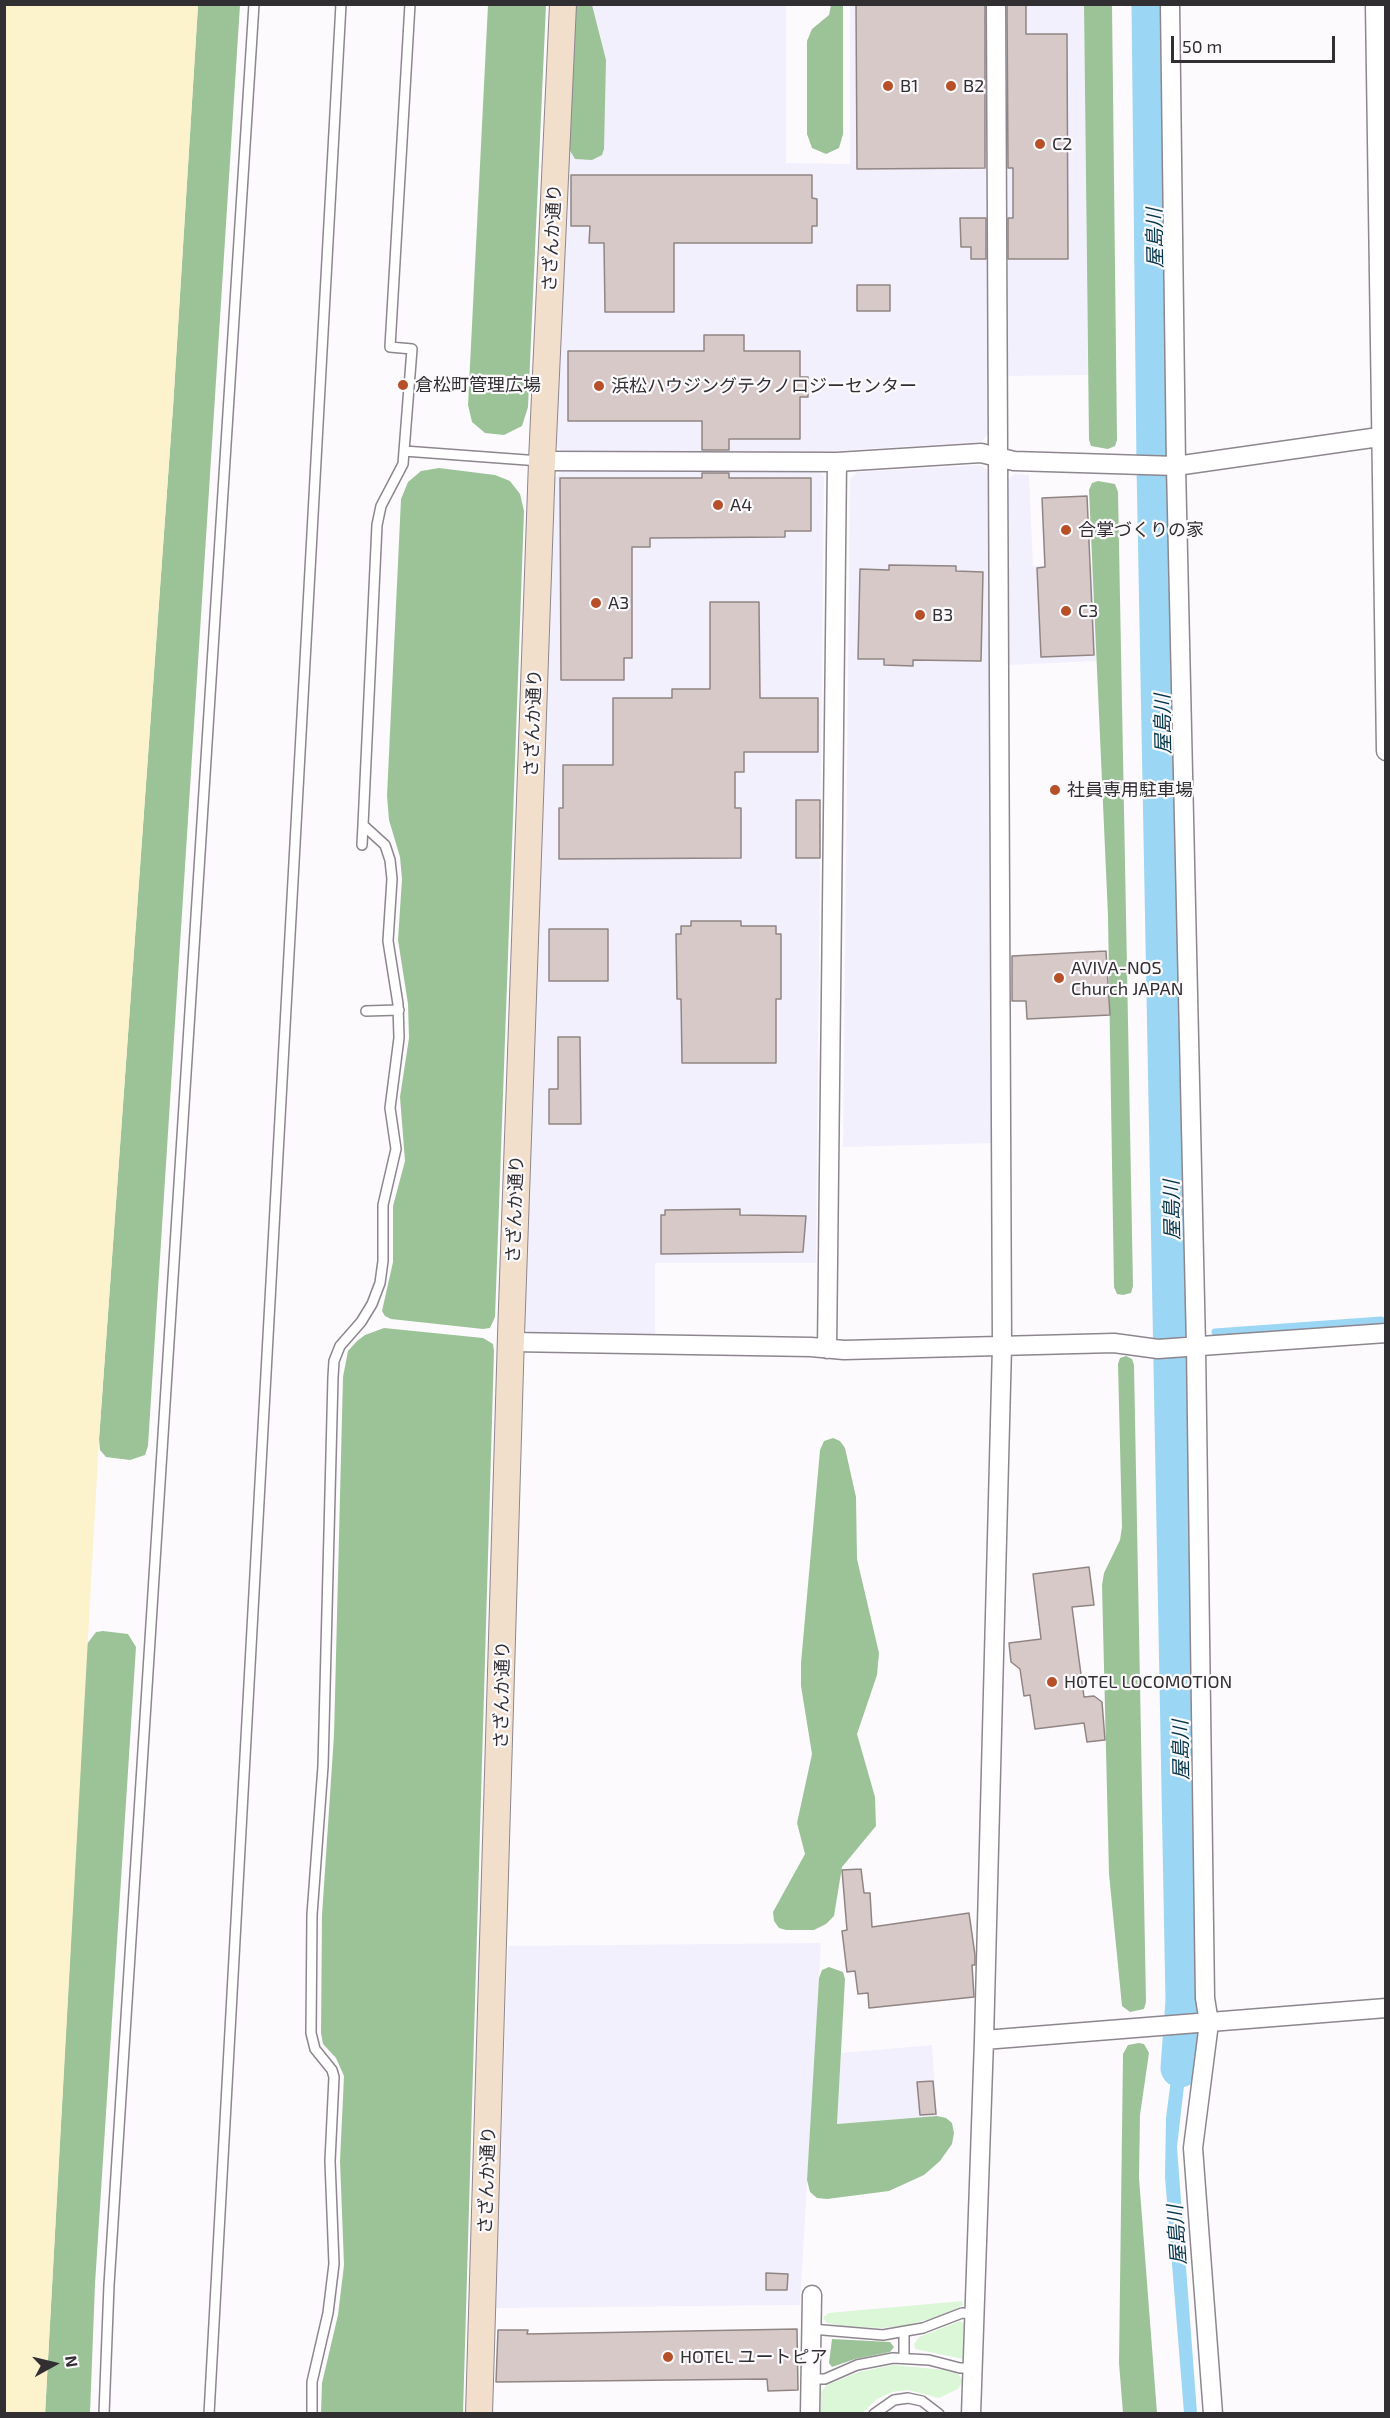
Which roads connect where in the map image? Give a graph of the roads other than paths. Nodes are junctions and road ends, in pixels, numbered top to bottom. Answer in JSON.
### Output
{"nodes":[{"id":1,"x":254,"y":4,"type":"edge"},
{"id":2,"x":341,"y":4,"type":"edge"},
{"id":3,"x":410,"y":4,"type":"edge"},
{"id":4,"x":563,"y":4,"type":"edge"},
{"id":5,"x":996,"y":4,"type":"edge"},
{"id":6,"x":1170,"y":4,"type":"edge"},
{"id":7,"x":1375,"y":4,"type":"edge"},
{"id":8,"x":1383,"y":436,"type":"edge"},
{"id":9,"x":404,"y":451,"type":"junction"},
{"id":10,"x":998,"y":457,"type":"junction"},
{"id":11,"x":542,"y":462,"type":"junction"},
{"id":12,"x":837,"y":462,"type":"junction"},
{"id":13,"x":1173,"y":466,"type":"junction"},
{"id":14,"x":1386,"y":752,"type":"edge"},
{"id":15,"x":363,"y":825,"type":"junction"},
{"id":16,"x":362,"y":845,"type":"dead end"},
{"id":17,"x":399,"y":1010,"type":"junction"},
{"id":18,"x":366,"y":1011,"type":"dead end"},
{"id":19,"x":1386,"y":1333,"type":"edge"},
{"id":20,"x":511,"y":1342,"type":"junction"},
{"id":21,"x":1002,"y":1346,"type":"junction"},
{"id":22,"x":1192,"y":1347,"type":"junction"},
{"id":23,"x":828,"y":1348,"type":"junction"},
{"id":24,"x":1386,"y":2008,"type":"edge"},
{"id":25,"x":1205,"y":2023,"type":"junction"},
{"id":26,"x":984,"y":2040,"type":"junction"},
{"id":27,"x":812,"y":2295,"type":"dead end"},
{"id":28,"x":975,"y":2314,"type":"junction"},
{"id":29,"x":811,"y":2329,"type":"junction"},
{"id":30,"x":904,"y":2333,"type":"junction"},
{"id":31,"x":904,"y":2358,"type":"junction"},
{"id":32,"x":973,"y":2368,"type":"junction"},
{"id":33,"x":811,"y":2379,"type":"junction"},
{"id":34,"x":104,"y":2414,"type":"edge"},
{"id":35,"x":209,"y":2414,"type":"edge"},
{"id":36,"x":312,"y":2414,"type":"edge"},
{"id":37,"x":479,"y":2414,"type":"edge"},
{"id":38,"x":810,"y":2414,"type":"edge"},
{"id":39,"x":874,"y":2414,"type":"edge"},
{"id":40,"x":939,"y":2414,"type":"edge"},
{"id":41,"x":971,"y":2414,"type":"edge"},
{"id":42,"x":1213,"y":2414,"type":"edge"}],
"edges":[{"from":1,"to":34,"type":"lane"},
{"from":2,"to":35,"type":"lane"},
{"from":3,"to":9,"type":"lane"},
{"from":4,"to":11,"type":"street","name":"さざんか通り"},
{"from":5,"to":10,"type":"street"},
{"from":6,"to":13,"type":"street"},
{"from":7,"to":8,"type":"street"},
{"from":8,"to":13,"type":"street"},
{"from":8,"to":14,"type":"street"},
{"from":9,"to":11,"type":"lane"},
{"from":9,"to":15,"type":"lane"},
{"from":10,"to":12,"type":"street"},
{"from":10,"to":13,"type":"street"},
{"from":10,"to":21,"type":"street"},
{"from":11,"to":12,"type":"street"},
{"from":11,"to":20,"type":"street","name":"さざんか通り"},
{"from":12,"to":23,"type":"street"},
{"from":13,"to":22,"type":"street"},
{"from":15,"to":16,"type":"lane"},
{"from":15,"to":17,"type":"lane"},
{"from":17,"to":18,"type":"lane"},
{"from":17,"to":36,"type":"lane"},
{"from":19,"to":22,"type":"street"},
{"from":20,"to":23,"type":"street"},
{"from":20,"to":37,"type":"street","name":"さざんか通り"},
{"from":21,"to":22,"type":"street"},
{"from":21,"to":23,"type":"street"},
{"from":21,"to":26,"type":"street"},
{"from":22,"to":25,"type":"street"},
{"from":24,"to":25,"type":"street"},
{"from":25,"to":26,"type":"street"},
{"from":25,"to":42,"type":"street"},
{"from":26,"to":28,"type":"street"},
{"from":27,"to":29,"type":"street"},
{"from":28,"to":30,"type":"lane"},
{"from":28,"to":32,"type":"street"},
{"from":29,"to":30,"type":"lane"},
{"from":29,"to":33,"type":"street"},
{"from":30,"to":31,"type":"lane"},
{"from":31,"to":32,"type":"lane"},
{"from":31,"to":33,"type":"lane"},
{"from":32,"to":41,"type":"street"},
{"from":33,"to":38,"type":"street"},
{"from":39,"to":40,"type":"lane"}]}
